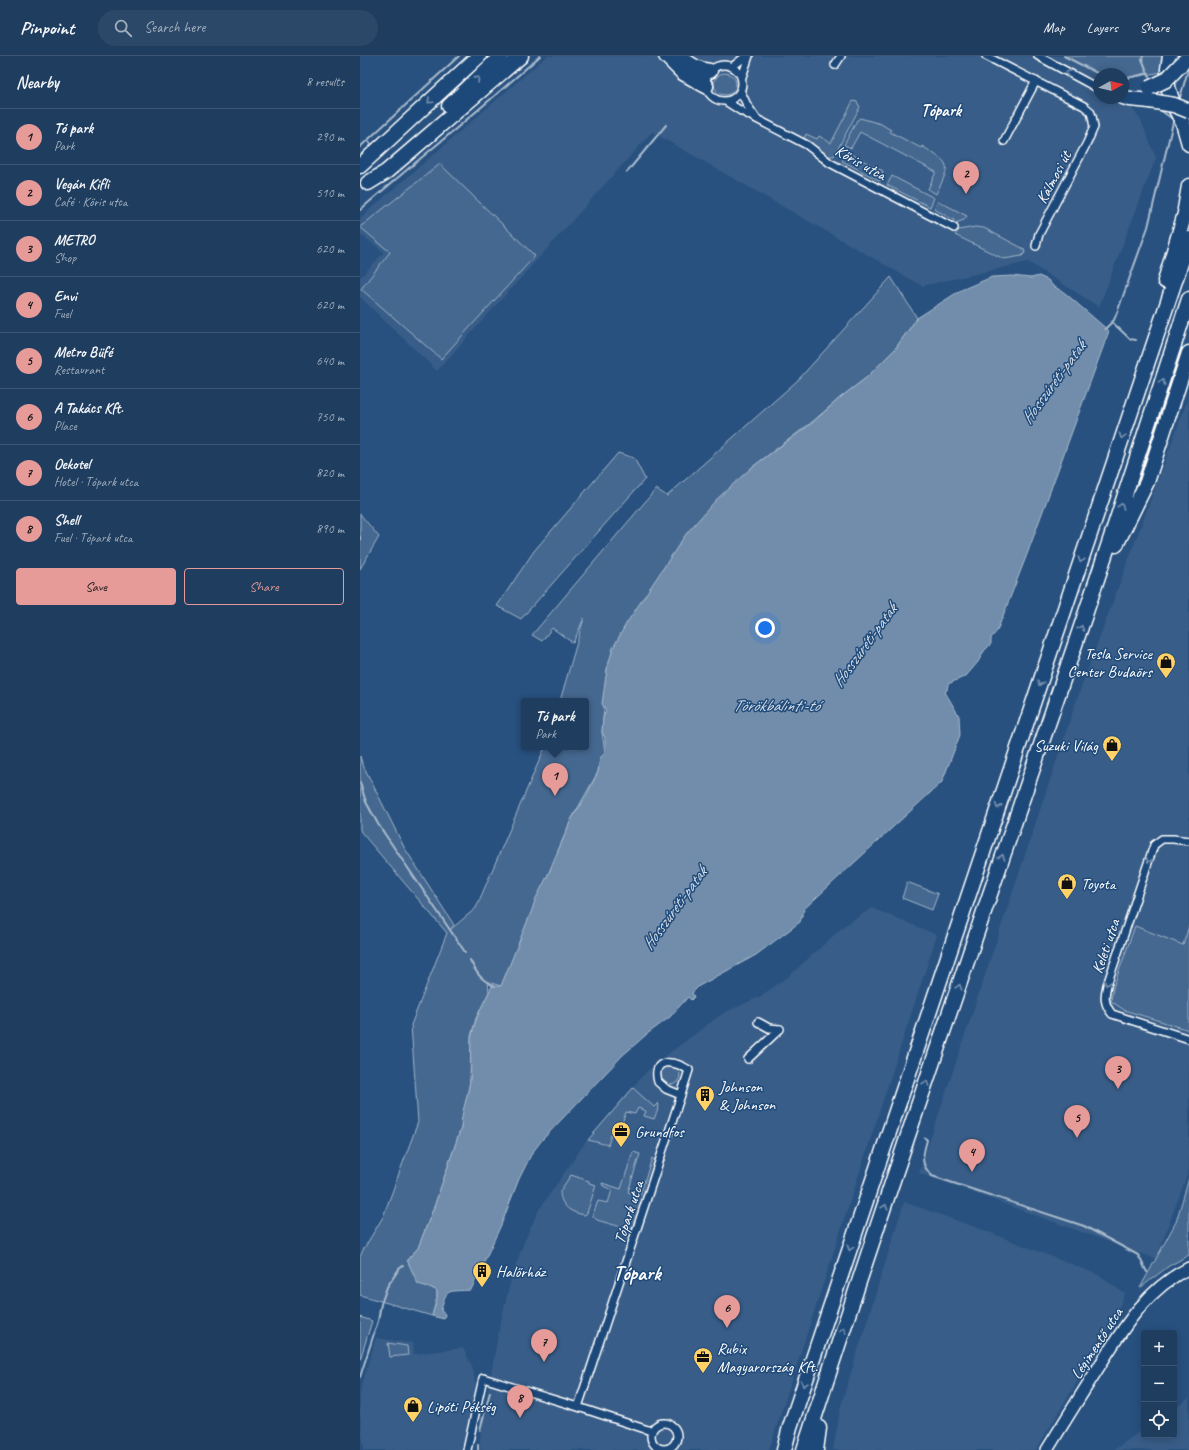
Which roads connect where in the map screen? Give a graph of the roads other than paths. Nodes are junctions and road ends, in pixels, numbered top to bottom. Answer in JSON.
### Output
{"nodes":[{"id":1,"x":480,"y":56,"type":"edge"},
{"id":2,"x":501,"y":56,"type":"edge"},
{"id":3,"x":521,"y":56,"type":"edge"},
{"id":4,"x":666,"y":56,"type":"edge"},
{"id":5,"x":679,"y":56,"type":"edge"},
{"id":6,"x":746,"y":56,"type":"edge"},
{"id":7,"x":750,"y":56,"type":"edge"},
{"id":8,"x":841,"y":56,"type":"edge"},
{"id":9,"x":986,"y":56,"type":"edge"},
{"id":10,"x":1038,"y":56,"type":"edge"},
{"id":11,"x":1170,"y":56,"type":"edge"},
{"id":12,"x":1189,"y":56,"type":"edge"},
{"id":13,"x":836,"y":65,"type":"dead end"},
{"id":14,"x":732,"y":67,"type":"junction"},
{"id":15,"x":710,"y":71,"type":"junction"},
{"id":16,"x":742,"y":77,"type":"junction"},
{"id":17,"x":1036,"y":81,"type":"junction"},
{"id":18,"x":706,"y":86,"type":"junction"},
{"id":19,"x":1093,"y":86,"type":"edge"},
{"id":20,"x":741,"y":92,"type":"junction"},
{"id":21,"x":1129,"y":92,"type":"edge"},
{"id":22,"x":1149,"y":94,"type":"junction"},
{"id":23,"x":1129,"y":99,"type":"edge"},
{"id":24,"x":727,"y":102,"type":"junction"},
{"id":25,"x":1186,"y":117,"type":"edge"},
{"id":26,"x":756,"y":118,"type":"junction"},
{"id":27,"x":1004,"y":141,"type":"dead end"},
{"id":28,"x":1189,"y":144,"type":"edge"},
{"id":29,"x":360,"y":166,"type":"edge"},
{"id":30,"x":1189,"y":186,"type":"edge"},
{"id":31,"x":364,"y":187,"type":"edge"},
{"id":32,"x":1189,"y":200,"type":"edge"},
{"id":33,"x":1184,"y":215,"type":"junction"},
{"id":34,"x":954,"y":228,"type":"dead end"},
{"id":35,"x":1189,"y":239,"type":"edge"},
{"id":36,"x":1036,"y":246,"type":"dead end"},
{"id":37,"x":1189,"y":299,"type":"edge"},
{"id":38,"x":1189,"y":353,"type":"edge"},
{"id":39,"x":1135,"y":399,"type":"junction"},
{"id":40,"x":1087,"y":609,"type":"junction"},
{"id":41,"x":1189,"y":841,"type":"edge"},
{"id":42,"x":758,"y":1022,"type":"dead end"},
{"id":43,"x":1189,"y":1039,"type":"edge"},
{"id":44,"x":748,"y":1059,"type":"dead end"},
{"id":45,"x":681,"y":1095,"type":"junction"},
{"id":46,"x":1189,"y":1268,"type":"edge"},
{"id":47,"x":831,"y":1367,"type":"junction"},
{"id":48,"x":578,"y":1407,"type":"junction"},
{"id":49,"x":790,"y":1428,"type":"junction"},
{"id":50,"x":651,"y":1431,"type":"dead end"},
{"id":51,"x":467,"y":1450,"type":"edge"},
{"id":52,"x":780,"y":1450,"type":"edge"},
{"id":53,"x":784,"y":1450,"type":"edge"},
{"id":54,"x":804,"y":1450,"type":"edge"},
{"id":55,"x":816,"y":1450,"type":"edge"},
{"id":56,"x":1047,"y":1450,"type":"edge"}],
"edges":[{"from":1,"to":29,"type":"highway","one_way":true},
{"from":31,"to":2,"type":"highway","one_way":true},
{"from":3,"to":31,"type":"highway"},
{"from":4,"to":18,"type":"highway"},
{"from":5,"to":15,"type":"highway"},
{"from":6,"to":14,"type":"street"},
{"from":7,"to":16,"type":"street"},
{"from":8,"to":13,"type":"street"},
{"from":9,"to":17,"type":"street"},
{"from":19,"to":10,"type":"street","one_way":true},
{"from":11,"to":25,"type":"highway"},
{"from":12,"to":22,"type":"highway","bridge":true},
{"from":14,"to":15,"type":"street"},
{"from":14,"to":16,"type":"street"},
{"from":15,"to":18,"type":"street"},
{"from":16,"to":20,"type":"street"},
{"from":17,"to":27,"type":"street"},
{"from":17,"to":36,"type":"street","name":"Kálmosi út"},
{"from":18,"to":24,"type":"street"},
{"from":20,"to":24,"type":"street"},
{"from":20,"to":26,"type":"street"},
{"from":21,"to":22,"type":"highway"},
{"from":22,"to":23,"type":"highway"},
{"from":22,"to":25,"type":"highway","bridge":true},
{"from":24,"to":26,"type":"street","name":"Kőris utca"},
{"from":25,"to":28,"type":"highway"},
{"from":26,"to":34,"type":"street","name":"Kőris utca"},
{"from":30,"to":33,"type":"highway"},
{"from":32,"to":33,"type":"highway"},
{"from":33,"to":39,"type":"highway"},
{"from":35,"to":39,"type":"highway"},
{"from":40,"to":37,"type":"highway","one_way":true},
{"from":38,"to":40,"type":"highway"},
{"from":39,"to":49,"type":"highway","one_way":true},
{"from":47,"to":40,"type":"highway","one_way":true},
{"from":41,"to":43,"type":"street","name":"Keleti utca","one_way":true},
{"from":42,"to":44,"type":"street"},
{"from":45,"to":45,"type":"street","name":"Tópark utca"},
{"from":45,"to":48,"type":"street","name":"Tópark utca"},
{"from":46,"to":56,"type":"main road","name":"Légimentő utca"},
{"from":47,"to":54,"type":"highway"},
{"from":47,"to":55,"type":"highway"},
{"from":48,"to":50,"type":"street"},
{"from":48,"to":51,"type":"street"},
{"from":49,"to":52,"type":"highway"},
{"from":49,"to":53,"type":"highway"}]}
